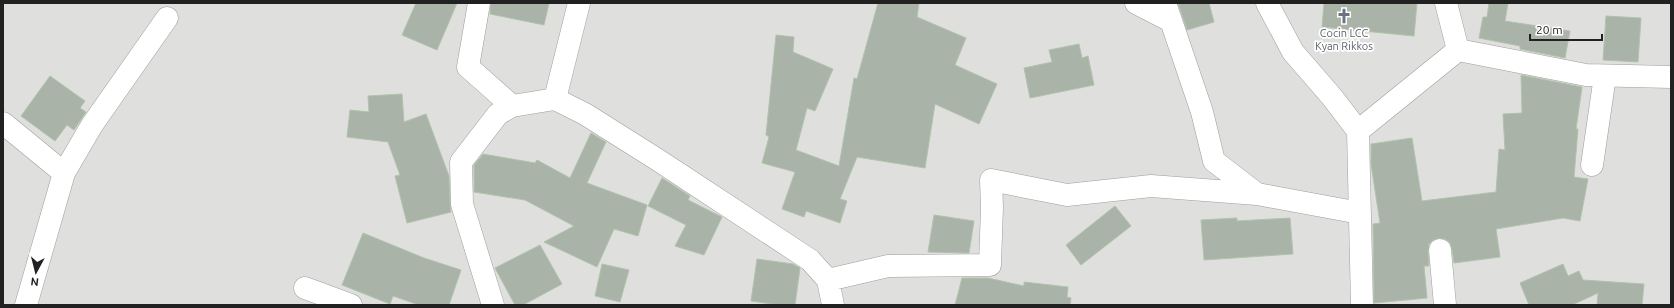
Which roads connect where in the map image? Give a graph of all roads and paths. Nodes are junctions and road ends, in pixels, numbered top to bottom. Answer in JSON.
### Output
{"nodes":[{"id":1,"x":479,"y":3,"type":"edge"},
{"id":2,"x":579,"y":3,"type":"edge"},
{"id":3,"x":1136,"y":3,"type":"edge"},
{"id":4,"x":1267,"y":3,"type":"edge"},
{"id":5,"x":1446,"y":3,"type":"edge"},
{"id":6,"x":1168,"y":12,"type":"edge"},
{"id":7,"x":167,"y":18,"type":"dead end"},
{"id":8,"x":1458,"y":50,"type":"junction"},
{"id":9,"x":1605,"y":76,"type":"junction"},
{"id":10,"x":1671,"y":77,"type":"edge"},
{"id":11,"x":555,"y":99,"type":"junction"},
{"id":12,"x":512,"y":106,"type":"junction"},
{"id":13,"x":3,"y":123,"type":"edge"},
{"id":14,"x":1358,"y":131,"type":"junction"},
{"id":15,"x":1592,"y":164,"type":"dead end"},
{"id":16,"x":64,"y":173,"type":"junction"},
{"id":17,"x":1257,"y":194,"type":"junction"},
{"id":18,"x":1360,"y":213,"type":"junction"},
{"id":19,"x":1440,"y":250,"type":"dead end"},
{"id":20,"x":828,"y":280,"type":"junction"},
{"id":21,"x":305,"y":288,"type":"dead end"},
{"id":22,"x":26,"y":305,"type":"edge"},
{"id":23,"x":351,"y":305,"type":"edge"},
{"id":24,"x":493,"y":305,"type":"edge"},
{"id":25,"x":833,"y":305,"type":"edge"},
{"id":26,"x":1362,"y":305,"type":"edge"},
{"id":27,"x":1445,"y":305,"type":"edge"}],
"edges":[{"from":1,"to":12,"type":"street"},
{"from":2,"to":11,"type":"street"},
{"from":3,"to":6,"type":"street"},
{"from":4,"to":14,"type":"street"},
{"from":5,"to":8,"type":"street"},
{"from":6,"to":17,"type":"street"},
{"from":7,"to":16,"type":"street"},
{"from":8,"to":9,"type":"street"},
{"from":8,"to":14,"type":"street"},
{"from":9,"to":10,"type":"street"},
{"from":9,"to":15,"type":"street"},
{"from":11,"to":12,"type":"street"},
{"from":11,"to":20,"type":"street"},
{"from":12,"to":24,"type":"street"},
{"from":13,"to":16,"type":"street"},
{"from":14,"to":18,"type":"street"},
{"from":16,"to":22,"type":"street"},
{"from":17,"to":18,"type":"street"},
{"from":17,"to":20,"type":"street"},
{"from":18,"to":26,"type":"street"},
{"from":19,"to":27,"type":"street"},
{"from":20,"to":25,"type":"street"},
{"from":21,"to":23,"type":"street"}]}
